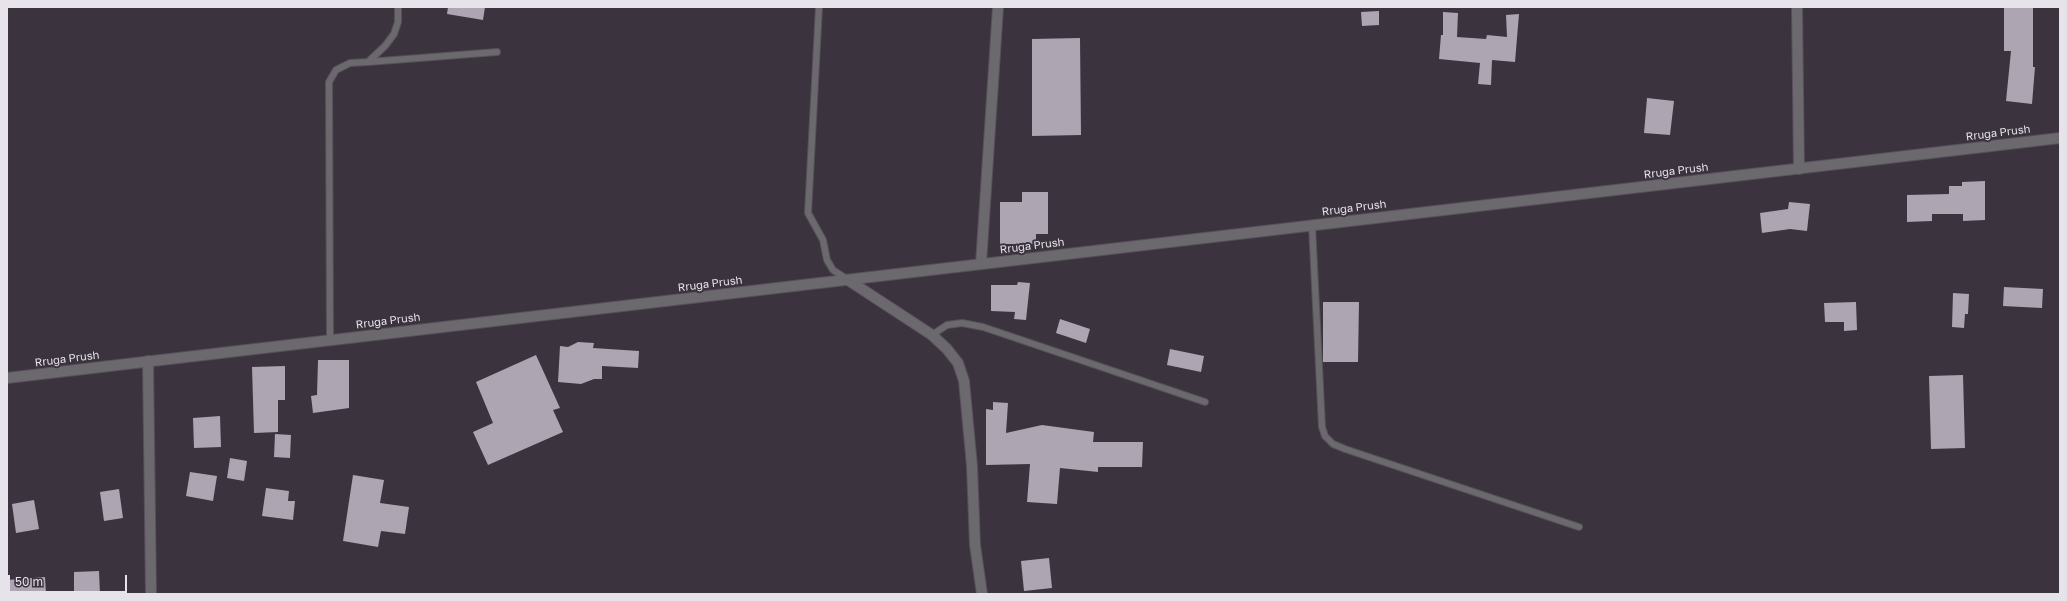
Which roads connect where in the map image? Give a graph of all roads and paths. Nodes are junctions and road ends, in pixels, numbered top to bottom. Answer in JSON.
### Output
{"nodes":[{"id":1,"x":398,"y":7,"type":"edge"},
{"id":2,"x":819,"y":7,"type":"edge"},
{"id":3,"x":998,"y":7,"type":"edge"},
{"id":4,"x":1797,"y":7,"type":"edge"},
{"id":5,"x":497,"y":52,"type":"dead end"},
{"id":6,"x":368,"y":62,"type":"junction"},
{"id":7,"x":2060,"y":138,"type":"edge"},
{"id":8,"x":1799,"y":169,"type":"junction"},
{"id":9,"x":1312,"y":225,"type":"junction"},
{"id":10,"x":981,"y":264,"type":"junction"},
{"id":11,"x":848,"y":280,"type":"junction"},
{"id":12,"x":932,"y":335,"type":"junction"},
{"id":13,"x":330,"y":340,"type":"junction"},
{"id":14,"x":148,"y":361,"type":"junction"},
{"id":15,"x":7,"y":378,"type":"edge"},
{"id":16,"x":1205,"y":402,"type":"dead end"},
{"id":17,"x":1579,"y":527,"type":"dead end"},
{"id":18,"x":151,"y":594,"type":"edge"},
{"id":19,"x":982,"y":594,"type":"edge"}],
"edges":[{"from":1,"to":6,"type":"lane"},
{"from":2,"to":11,"type":"lane"},
{"from":3,"to":10,"type":"street"},
{"from":4,"to":8,"type":"street"},
{"from":5,"to":6,"type":"lane"},
{"from":6,"to":13,"type":"lane"},
{"from":7,"to":8,"type":"street","name":"Rruga Prush"},
{"from":8,"to":9,"type":"street","name":"Rruga Prush"},
{"from":9,"to":10,"type":"street","name":"Rruga Prush"},
{"from":9,"to":17,"type":"lane"},
{"from":10,"to":11,"type":"street","name":"Rruga Prush"},
{"from":11,"to":12,"type":"street"},
{"from":11,"to":13,"type":"street","name":"Rruga Prush"},
{"from":12,"to":16,"type":"lane"},
{"from":12,"to":19,"type":"street"},
{"from":13,"to":14,"type":"street","name":"Rruga Prush"},
{"from":14,"to":15,"type":"street","name":"Rruga Prush"},
{"from":14,"to":18,"type":"street"}]}
